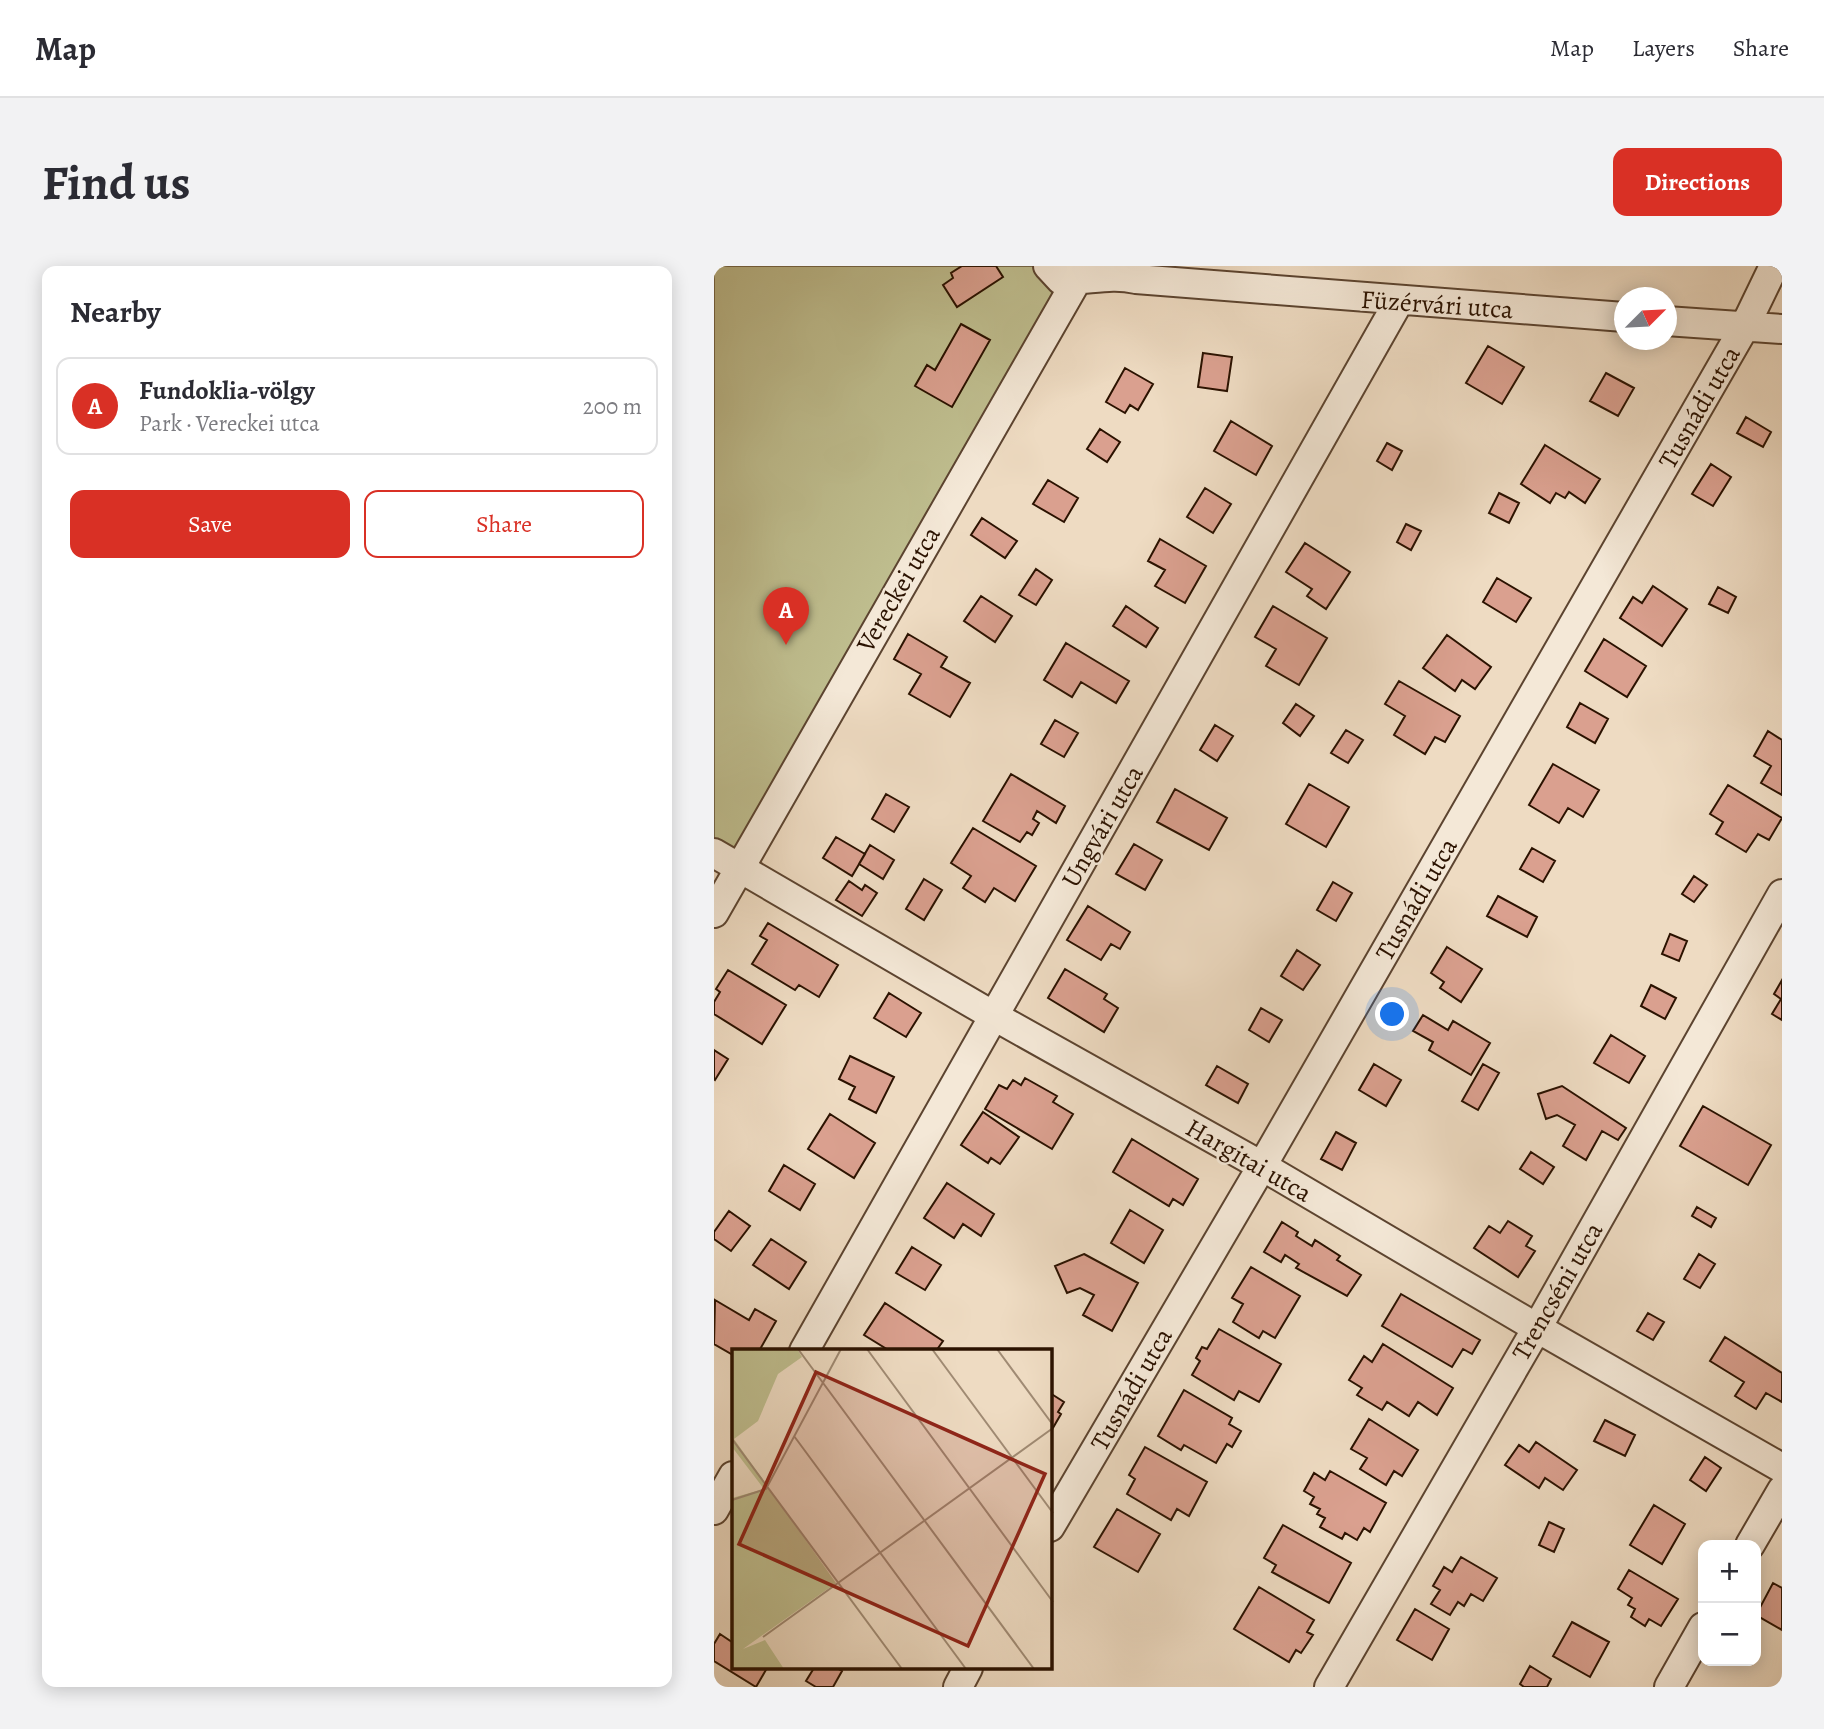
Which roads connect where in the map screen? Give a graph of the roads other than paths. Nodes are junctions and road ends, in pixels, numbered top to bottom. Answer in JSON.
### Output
{"nodes":[{"id":1,"x":1048,"y":266,"type":"edge"},
{"id":2,"x":1774,"y":266,"type":"edge"},
{"id":3,"x":1080,"y":273,"type":"edge"},
{"id":4,"x":1399,"y":301,"type":"junction"},
{"id":5,"x":1614,"y":316,"type":"edge"},
{"id":6,"x":1677,"y":322,"type":"edge"},
{"id":7,"x":1745,"y":326,"type":"junction"},
{"id":8,"x":1782,"y":329,"type":"edge"},
{"id":9,"x":714,"y":853,"type":"edge"},
{"id":10,"x":739,"y":868,"type":"junction"},
{"id":11,"x":1782,"y":894,"type":"edge"},
{"id":12,"x":714,"y":913,"type":"edge"},
{"id":13,"x":994,"y":1016,"type":"junction"},
{"id":14,"x":1262,"y":1166,"type":"junction"},
{"id":15,"x":1537,"y":1328,"type":"junction"},
{"id":16,"x":805,"y":1349,"type":"edge"},
{"id":17,"x":1782,"y":1468,"type":"edge"},
{"id":18,"x":732,"y":1478,"type":"edge"},
{"id":19,"x":1782,"y":1490,"type":"edge"},
{"id":20,"x":714,"y":1510,"type":"edge"},
{"id":21,"x":1052,"y":1524,"type":"edge"},
{"id":22,"x":1754,"y":1540,"type":"edge"},
{"id":23,"x":1698,"y":1637,"type":"edge"},
{"id":24,"x":967,"y":1670,"type":"edge"},
{"id":25,"x":958,"y":1687,"type":"edge"},
{"id":26,"x":1329,"y":1687,"type":"edge"},
{"id":27,"x":1669,"y":1687,"type":"edge"}],
"edges":[{"from":1,"to":3,"type":"street"},
{"from":2,"to":7,"type":"street","name":"Tusnádi utca"},
{"from":3,"to":4,"type":"street","name":"Füzérvári utca"},
{"from":3,"to":10,"type":"street","name":"Vereckei utca"},
{"from":4,"to":5,"type":"street","name":"Füzérvári utca"},
{"from":4,"to":13,"type":"street","name":"Ungvári utca"},
{"from":6,"to":7,"type":"street"},
{"from":7,"to":8,"type":"street"},
{"from":7,"to":14,"type":"street","name":"Tusnádi utca"},
{"from":9,"to":10,"type":"street","name":"Hargitai utca"},
{"from":10,"to":12,"type":"street","name":"Vereckei utca"},
{"from":10,"to":13,"type":"street","name":"Hargitai utca"},
{"from":11,"to":15,"type":"street","name":"Trencséni utca"},
{"from":13,"to":14,"type":"street","name":"Hargitai utca"},
{"from":13,"to":16,"type":"street","name":"Ungvári utca"},
{"from":14,"to":15,"type":"street","name":"Hargitai utca"},
{"from":14,"to":21,"type":"street","name":"Tusnádi utca"},
{"from":15,"to":17,"type":"street","name":"Hargitai utca"},
{"from":15,"to":26,"type":"street","name":"Trencséni utca"},
{"from":18,"to":20,"type":"street"},
{"from":19,"to":22,"type":"street"},
{"from":23,"to":27,"type":"street"},
{"from":24,"to":25,"type":"street"}]}
